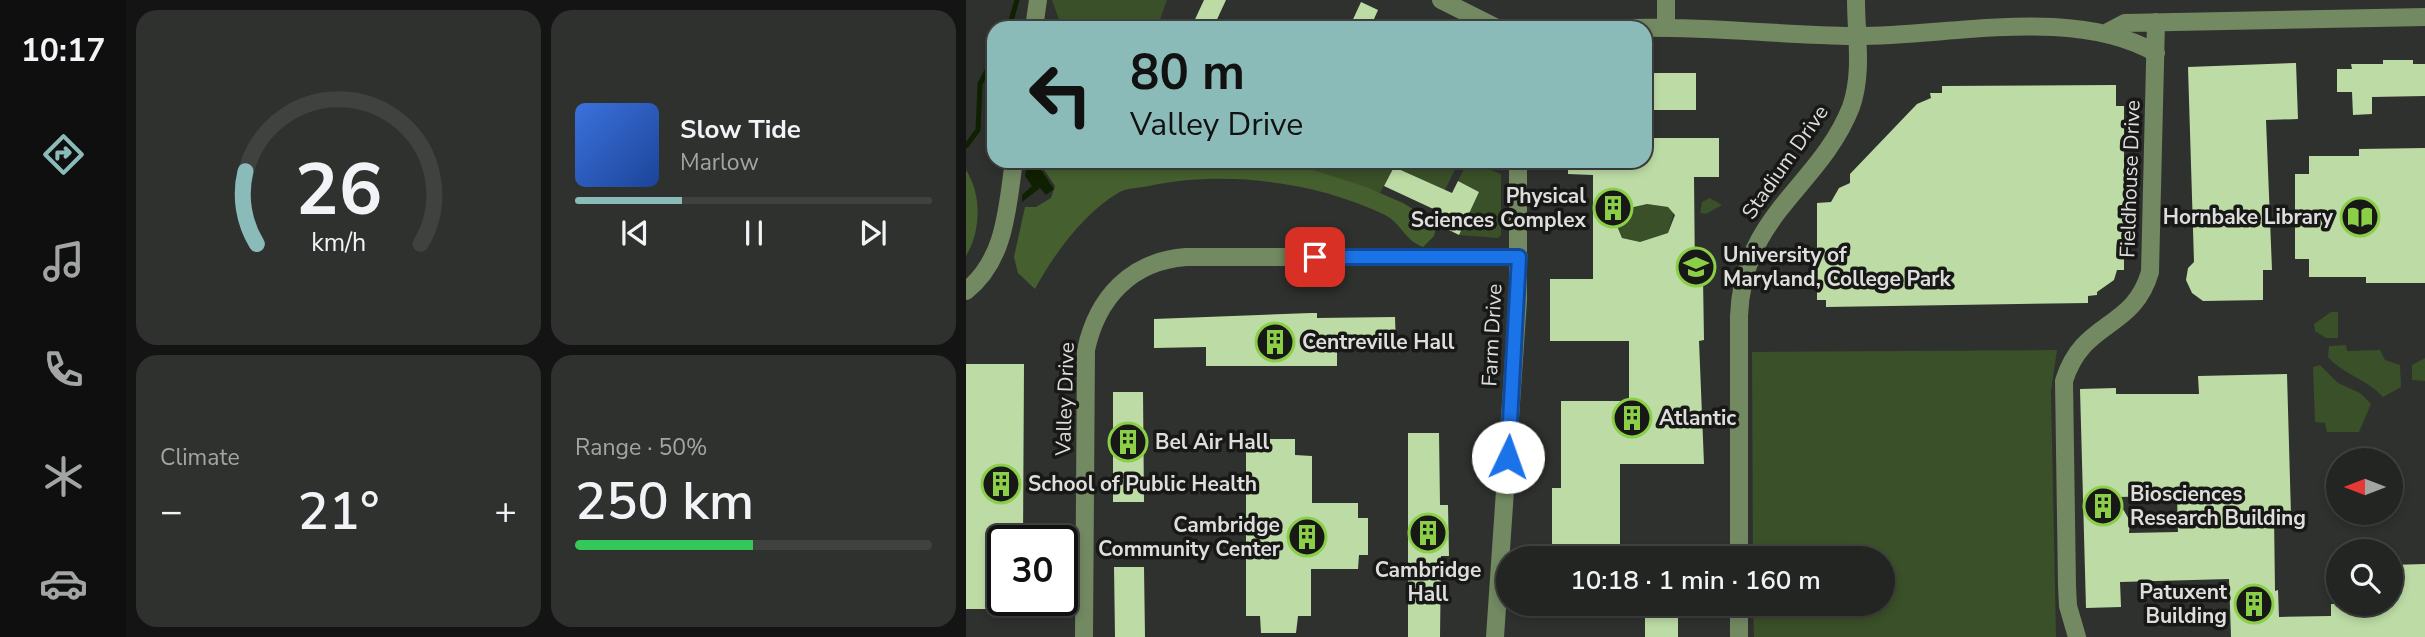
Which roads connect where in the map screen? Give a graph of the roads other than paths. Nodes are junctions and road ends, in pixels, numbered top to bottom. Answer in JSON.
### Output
{"nodes":[{"id":1,"x":1038,"y":0,"type":"edge"},
{"id":2,"x":1441,"y":0,"type":"edge"},
{"id":3,"x":1666,"y":0,"type":"edge"},
{"id":4,"x":1856,"y":0,"type":"edge"},
{"id":5,"x":2425,"y":17,"type":"edge"},
{"id":6,"x":1035,"y":21,"type":"edge"},
{"id":7,"x":1483,"y":21,"type":"edge"},
{"id":8,"x":2156,"y":22,"type":"junction"},
{"id":9,"x":1652,"y":27,"type":"edge"},
{"id":10,"x":1666,"y":27,"type":"junction"},
{"id":11,"x":2108,"y":32,"type":"junction"},
{"id":12,"x":1856,"y":36,"type":"junction"},
{"id":13,"x":2156,"y":53,"type":"junction"},
{"id":14,"x":1013,"y":168,"type":"edge"},
{"id":15,"x":1518,"y":168,"type":"edge"},
{"id":16,"x":1519,"y":257,"type":"junction"},
{"id":17,"x":966,"y":291,"type":"edge"},
{"id":18,"x":1739,"y":546,"type":"edge"},
{"id":19,"x":1739,"y":616,"type":"edge"},
{"id":20,"x":1084,"y":637,"type":"edge"},
{"id":21,"x":1495,"y":637,"type":"edge"},
{"id":22,"x":1739,"y":637,"type":"edge"},
{"id":23,"x":2077,"y":637,"type":"edge"}],
"edges":[{"from":1,"to":6,"type":"street"},
{"from":2,"to":7,"type":"street"},
{"from":3,"to":10,"type":"street"},
{"from":4,"to":12,"type":"street","name":"Stadium Drive"},
{"from":5,"to":8,"type":"street"},
{"from":8,"to":11,"type":"street"},
{"from":8,"to":13,"type":"street","name":"Fieldhouse Drive"},
{"from":9,"to":10,"type":"street"},
{"from":10,"to":12,"type":"street"},
{"from":11,"to":12,"type":"street"},
{"from":11,"to":13,"type":"street"},
{"from":12,"to":18,"type":"street","name":"Stadium Drive"},
{"from":13,"to":23,"type":"street","name":"Fieldhouse Drive"},
{"from":14,"to":17,"type":"street"},
{"from":15,"to":16,"type":"street","name":"Farm Drive"},
{"from":16,"to":20,"type":"street","name":"Valley Drive"},
{"from":16,"to":21,"type":"street","name":"Farm Drive"},
{"from":19,"to":22,"type":"street"}]}
